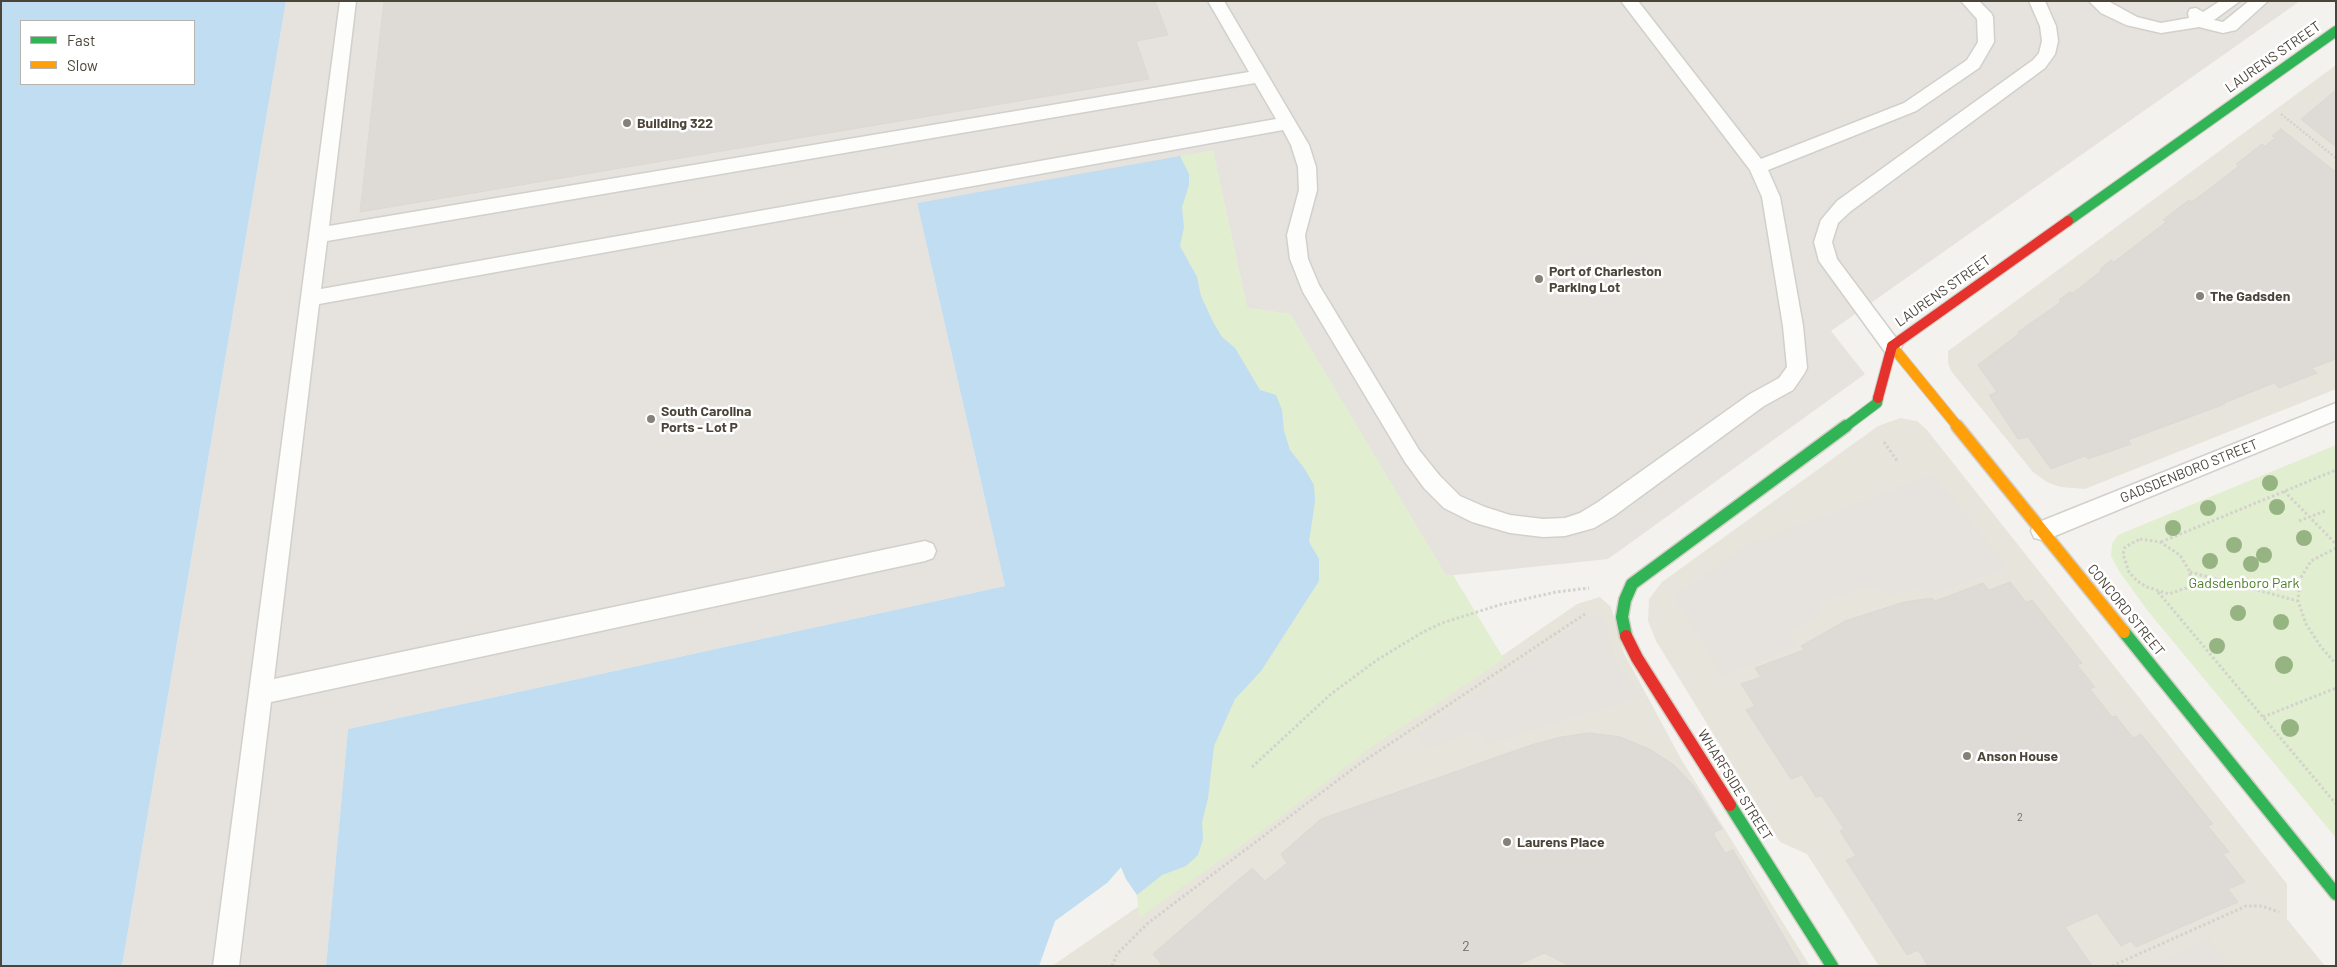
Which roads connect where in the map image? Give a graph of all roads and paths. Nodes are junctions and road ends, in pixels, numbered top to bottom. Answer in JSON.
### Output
{"nodes":[{"id":1,"x":348,"y":1,"type":"edge"},
{"id":2,"x":1216,"y":1,"type":"edge"},
{"id":3,"x":1629,"y":1,"type":"edge"},
{"id":4,"x":1969,"y":1,"type":"edge"},
{"id":5,"x":2037,"y":1,"type":"edge"},
{"id":6,"x":2097,"y":1,"type":"edge"},
{"id":7,"x":2232,"y":1,"type":"edge"},
{"id":8,"x":2260,"y":1,"type":"edge"},
{"id":9,"x":2200,"y":8,"type":"edge"},
{"id":10,"x":2336,"y":30,"type":"edge"},
{"id":11,"x":1261,"y":76,"type":"junction"},
{"id":12,"x":2281,"y":114,"type":"dead end"},
{"id":13,"x":1288,"y":123,"type":"junction"},
{"id":14,"x":2336,"y":158,"type":"edge"},
{"id":15,"x":1758,"y":167,"type":"junction"},
{"id":16,"x":319,"y":235,"type":"junction"},
{"id":17,"x":311,"y":298,"type":"junction"},
{"id":18,"x":1892,"y":346,"type":"junction"},
{"id":19,"x":2336,"y":412,"type":"edge"},
{"id":20,"x":1881,"y":438,"type":"dead end"},
{"id":21,"x":1898,"y":462,"type":"dead end"},
{"id":22,"x":2336,"y":470,"type":"edge"},
{"id":23,"x":2284,"y":491,"type":"junction"},
{"id":24,"x":2325,"y":511,"type":"dead end"},
{"id":25,"x":2310,"y":517,"type":"junction"},
{"id":26,"x":2299,"y":521,"type":"dead end"},
{"id":27,"x":2042,"y":531,"type":"junction"},
{"id":28,"x":2160,"y":542,"type":"junction"},
{"id":29,"x":2336,"y":544,"type":"edge"},
{"id":30,"x":2336,"y":548,"type":"edge"},
{"id":31,"x":926,"y":551,"type":"dead end"},
{"id":32,"x":2190,"y":572,"type":"junction"},
{"id":33,"x":1632,"y":584,"type":"junction"},
{"id":34,"x":2158,"y":592,"type":"junction"},
{"id":35,"x":1625,"y":600,"type":"junction"},
{"id":36,"x":2298,"y":601,"type":"junction"},
{"id":37,"x":1622,"y":617,"type":"joint"},
{"id":38,"x":2336,"y":664,"type":"edge"},
{"id":39,"x":2336,"y":688,"type":"edge"},
{"id":40,"x":260,"y":693,"type":"junction"},
{"id":41,"x":2263,"y":717,"type":"junction"},
{"id":42,"x":1252,"y":767,"type":"dead end"},
{"id":43,"x":2336,"y":804,"type":"edge"},
{"id":44,"x":2336,"y":894,"type":"edge"},
{"id":45,"x":2279,"y":912,"type":"dead end"},
{"id":46,"x":226,"y":966,"type":"edge"},
{"id":47,"x":1112,"y":966,"type":"edge"},
{"id":48,"x":1832,"y":966,"type":"edge"},
{"id":49,"x":2112,"y":966,"type":"edge"}],
"edges":[{"from":1,"to":16,"type":"lane"},
{"from":2,"to":11,"type":"lane"},
{"from":3,"to":15,"type":"lane"},
{"from":4,"to":15,"type":"lane"},
{"from":5,"to":18,"type":"lane"},
{"from":6,"to":9,"type":"lane"},
{"from":7,"to":9,"type":"lane"},
{"from":8,"to":9,"type":"lane"},
{"from":10,"to":18,"type":"street","name":"LAURENS STREET"},
{"from":11,"to":13,"type":"lane"},
{"from":11,"to":16,"type":"lane"},
{"from":12,"to":14,"type":"path"},
{"from":13,"to":15,"type":"lane"},
{"from":13,"to":17,"type":"lane"},
{"from":16,"to":17,"type":"lane"},
{"from":17,"to":40,"type":"lane"},
{"from":18,"to":27,"type":"street","name":"CONCORD STREET"},
{"from":18,"to":33,"type":"street","name":"LAURENS STREET"},
{"from":19,"to":27,"type":"lane","name":"GADSDENBORO STREET"},
{"from":20,"to":21,"type":"path"},
{"from":22,"to":23,"type":"path"},
{"from":23,"to":25,"type":"path"},
{"from":23,"to":28,"type":"path"},
{"from":24,"to":25,"type":"path"},
{"from":25,"to":26,"type":"path"},
{"from":25,"to":29,"type":"path"},
{"from":27,"to":44,"type":"street","name":"CONCORD STREET"},
{"from":28,"to":32,"type":"path"},
{"from":28,"to":34,"type":"path"},
{"from":30,"to":36,"type":"path"},
{"from":31,"to":40,"type":"lane"},
{"from":32,"to":34,"type":"path"},
{"from":32,"to":36,"type":"path"},
{"from":33,"to":35,"type":"street","name":"LAURENS STREET"},
{"from":33,"to":42,"type":"path"},
{"from":34,"to":41,"type":"path"},
{"from":35,"to":37,"type":"street","name":"LAURENS STREET"},
{"from":35,"to":47,"type":"path"},
{"from":36,"to":38,"type":"path"},
{"from":37,"to":48,"type":"street","name":"WHARFSIDE STREET"},
{"from":39,"to":41,"type":"path"},
{"from":40,"to":46,"type":"lane"},
{"from":41,"to":43,"type":"path"},
{"from":45,"to":49,"type":"path"}]}
